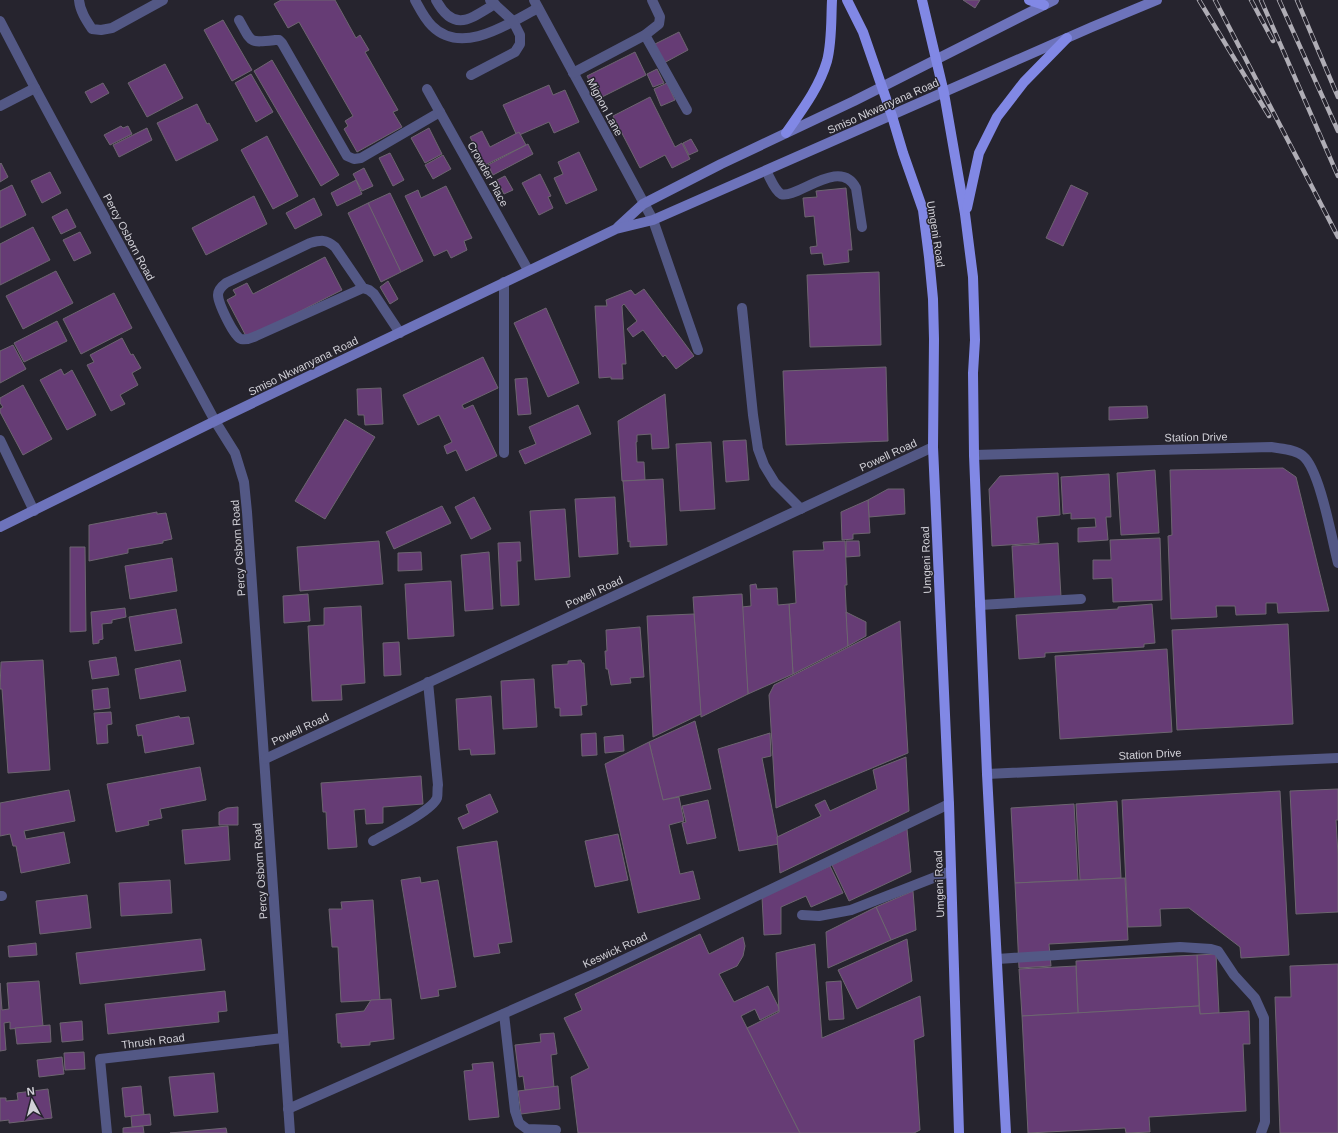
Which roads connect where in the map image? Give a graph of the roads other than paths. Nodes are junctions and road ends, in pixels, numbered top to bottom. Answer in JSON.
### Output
{"nodes":[{"id":1,"x":78,"y":0,"type":"edge"},
{"id":2,"x":163,"y":0,"type":"edge"},
{"id":3,"x":415,"y":0,"type":"edge"},
{"id":4,"x":436,"y":0,"type":"edge"},
{"id":5,"x":652,"y":0,"type":"edge"},
{"id":6,"x":832,"y":0,"type":"edge"},
{"id":7,"x":846,"y":0,"type":"edge"},
{"id":8,"x":922,"y":0,"type":"edge"},
{"id":9,"x":1029,"y":0,"type":"edge"},
{"id":10,"x":1054,"y":0,"type":"edge"},
{"id":11,"x":1157,"y":0,"type":"edge"},
{"id":12,"x":492,"y":2,"type":"edge"},
{"id":13,"x":536,"y":4,"type":"edge"},
{"id":14,"x":1044,"y":5,"type":"junction"},
{"id":15,"x":239,"y":20,"type":"dead end"},
{"id":16,"x":0,"y":21,"type":"edge"},
{"id":17,"x":513,"y":21,"type":"junction"},
{"id":18,"x":645,"y":35,"type":"junction"},
{"id":19,"x":1067,"y":38,"type":"junction"},
{"id":20,"x":936,"y":59,"type":"junction"},
{"id":21,"x":573,"y":73,"type":"junction"},
{"id":22,"x":471,"y":75,"type":"dead end"},
{"id":23,"x":883,"y":87,"type":"junction"},
{"id":24,"x":35,"y":88,"type":"junction"},
{"id":25,"x":427,"y":89,"type":"dead end"},
{"id":26,"x":944,"y":93,"type":"junction"},
{"id":27,"x":0,"y":106,"type":"edge"},
{"id":28,"x":687,"y":110,"type":"dead end"},
{"id":29,"x":440,"y":112,"type":"junction"},
{"id":30,"x":892,"y":116,"type":"junction"},
{"id":31,"x":786,"y":133,"type":"junction"},
{"id":32,"x":766,"y":171,"type":"junction"},
{"id":33,"x":644,"y":204,"type":"junction"},
{"id":34,"x":966,"y":214,"type":"junction"},
{"id":35,"x":653,"y":220,"type":"junction"},
{"id":36,"x":862,"y":227,"type":"dead end"},
{"id":37,"x":616,"y":229,"type":"junction"},
{"id":38,"x":528,"y":270,"type":"junction"},
{"id":39,"x":504,"y":282,"type":"junction"},
{"id":40,"x":363,"y":288,"type":"junction"},
{"id":41,"x":742,"y":308,"type":"dead end"},
{"id":42,"x":400,"y":333,"type":"junction"},
{"id":43,"x":698,"y":350,"type":"dead end"},
{"id":44,"x":215,"y":421,"type":"junction"},
{"id":45,"x":0,"y":440,"type":"edge"},
{"id":46,"x":933,"y":447,"type":"junction"},
{"id":47,"x":504,"y":453,"type":"dead end"},
{"id":48,"x":974,"y":455,"type":"junction"},
{"id":49,"x":801,"y":508,"type":"junction"},
{"id":50,"x":34,"y":511,"type":"junction"},
{"id":51,"x":0,"y":526,"type":"edge"},
{"id":52,"x":1338,"y":563,"type":"edge"},
{"id":53,"x":1081,"y":599,"type":"dead end"},
{"id":54,"x":980,"y":605,"type":"junction"},
{"id":55,"x":428,"y":682,"type":"junction"},
{"id":56,"x":1338,"y":758,"type":"edge"},
{"id":57,"x":265,"y":759,"type":"junction"},
{"id":58,"x":987,"y":774,"type":"junction"},
{"id":59,"x":949,"y":804,"type":"junction"},
{"id":60,"x":373,"y":841,"type":"dead end"},
{"id":61,"x":951,"y":871,"type":"junction"},
{"id":62,"x":802,"y":915,"type":"dead end"},
{"id":63,"x":997,"y":959,"type":"junction"},
{"id":64,"x":504,"y":1014,"type":"junction"},
{"id":65,"x":283,"y":1038,"type":"junction"},
{"id":66,"x":288,"y":1109,"type":"junction"},
{"id":67,"x":556,"y":1130,"type":"dead end"},
{"id":68,"x":107,"y":1133,"type":"edge"},
{"id":69,"x":290,"y":1133,"type":"edge"},
{"id":70,"x":959,"y":1133,"type":"edge"},
{"id":71,"x":1006,"y":1133,"type":"edge"},
{"id":72,"x":1261,"y":1133,"type":"edge"}],
"edges":[{"from":1,"to":2,"type":"street"},
{"from":3,"to":17,"type":"street"},
{"from":4,"to":12,"type":"street"},
{"from":5,"to":18,"type":"street","name":"Mignon Lane"},
{"from":6,"to":31,"type":"main road"},
{"from":7,"to":23,"type":"main road","name":"Umgeni Road"},
{"from":8,"to":20,"type":"main road"},
{"from":9,"to":14,"type":"main road"},
{"from":10,"to":14,"type":"street","name":"Smiso Nkwanyana Road"},
{"from":11,"to":19,"type":"street","name":"Smiso Nkwanyana Road"},
{"from":12,"to":17,"type":"street"},
{"from":13,"to":17,"type":"street"},
{"from":13,"to":21,"type":"street"},
{"from":14,"to":20,"type":"street","name":"Smiso Nkwanyana Road"},
{"from":15,"to":29,"type":"street"},
{"from":16,"to":24,"type":"street","name":"Percy Osborn Road"},
{"from":17,"to":22,"type":"street"},
{"from":18,"to":21,"type":"street","name":"Mignon Lane"},
{"from":18,"to":28,"type":"street"},
{"from":19,"to":26,"type":"street","name":"Smiso Nkwanyana Road"},
{"from":19,"to":34,"type":"main road"},
{"from":20,"to":23,"type":"street","name":"Smiso Nkwanyana Road"},
{"from":20,"to":26,"type":"main road"},
{"from":21,"to":33,"type":"street","name":"Mignon Lane"},
{"from":23,"to":30,"type":"main road","name":"Umgeni Road"},
{"from":23,"to":31,"type":"street","name":"Smiso Nkwanyana Road"},
{"from":24,"to":27,"type":"street"},
{"from":24,"to":44,"type":"street","name":"Percy Osborn Road"},
{"from":25,"to":29,"type":"street","name":"Crowder Place"},
{"from":26,"to":30,"type":"street","name":"Smiso Nkwanyana Road"},
{"from":26,"to":34,"type":"main road"},
{"from":29,"to":38,"type":"street","name":"Crowder Place"},
{"from":30,"to":32,"type":"street","name":"Smiso Nkwanyana Road"},
{"from":30,"to":46,"type":"main road","name":"Umgeni Road"},
{"from":31,"to":33,"type":"street","name":"Smiso Nkwanyana Road"},
{"from":32,"to":35,"type":"street","name":"Smiso Nkwanyana Road"},
{"from":32,"to":36,"type":"street"},
{"from":33,"to":35,"type":"street","name":"Mignon Lane"},
{"from":33,"to":37,"type":"street","name":"Smiso Nkwanyana Road"},
{"from":34,"to":48,"type":"main road"},
{"from":35,"to":37,"type":"street","name":"Smiso Nkwanyana Road"},
{"from":35,"to":43,"type":"street","name":"Mignon Lane"},
{"from":37,"to":38,"type":"street","name":"Smiso Nkwanyana Road"},
{"from":38,"to":39,"type":"street","name":"Smiso Nkwanyana Road"},
{"from":39,"to":42,"type":"street","name":"Smiso Nkwanyana Road"},
{"from":39,"to":47,"type":"street"},
{"from":40,"to":40,"type":"street"},
{"from":40,"to":42,"type":"street"},
{"from":41,"to":49,"type":"street"},
{"from":42,"to":44,"type":"street","name":"Smiso Nkwanyana Road"},
{"from":44,"to":50,"type":"street","name":"Smiso Nkwanyana Road"},
{"from":44,"to":57,"type":"street","name":"Percy Osborn Road"},
{"from":45,"to":50,"type":"street"},
{"from":46,"to":49,"type":"street","name":"Powell Road"},
{"from":46,"to":59,"type":"main road","name":"Umgeni Road"},
{"from":48,"to":52,"type":"street","name":"Station Drive"},
{"from":48,"to":54,"type":"main road"},
{"from":49,"to":55,"type":"street","name":"Powell Road"},
{"from":50,"to":51,"type":"street","name":"Smiso Nkwanyana Road"},
{"from":53,"to":54,"type":"street"},
{"from":54,"to":58,"type":"main road"},
{"from":55,"to":57,"type":"street","name":"Powell Road"},
{"from":55,"to":60,"type":"street"},
{"from":56,"to":58,"type":"street","name":"Station Drive"},
{"from":57,"to":65,"type":"street","name":"Percy Osborn Road"},
{"from":58,"to":63,"type":"main road"},
{"from":59,"to":61,"type":"main road","name":"Umgeni Road"},
{"from":59,"to":64,"type":"street","name":"Keswick Road"},
{"from":61,"to":62,"type":"street"},
{"from":61,"to":70,"type":"main road","name":"Umgeni Road"},
{"from":63,"to":71,"type":"main road"},
{"from":63,"to":72,"type":"street"},
{"from":64,"to":66,"type":"street","name":"Keswick Road"},
{"from":64,"to":67,"type":"street"},
{"from":65,"to":66,"type":"street","name":"Percy Osborn Road"},
{"from":65,"to":68,"type":"street","name":"Thrush Road"},
{"from":66,"to":69,"type":"street","name":"Percy Osborn Road"}]}
